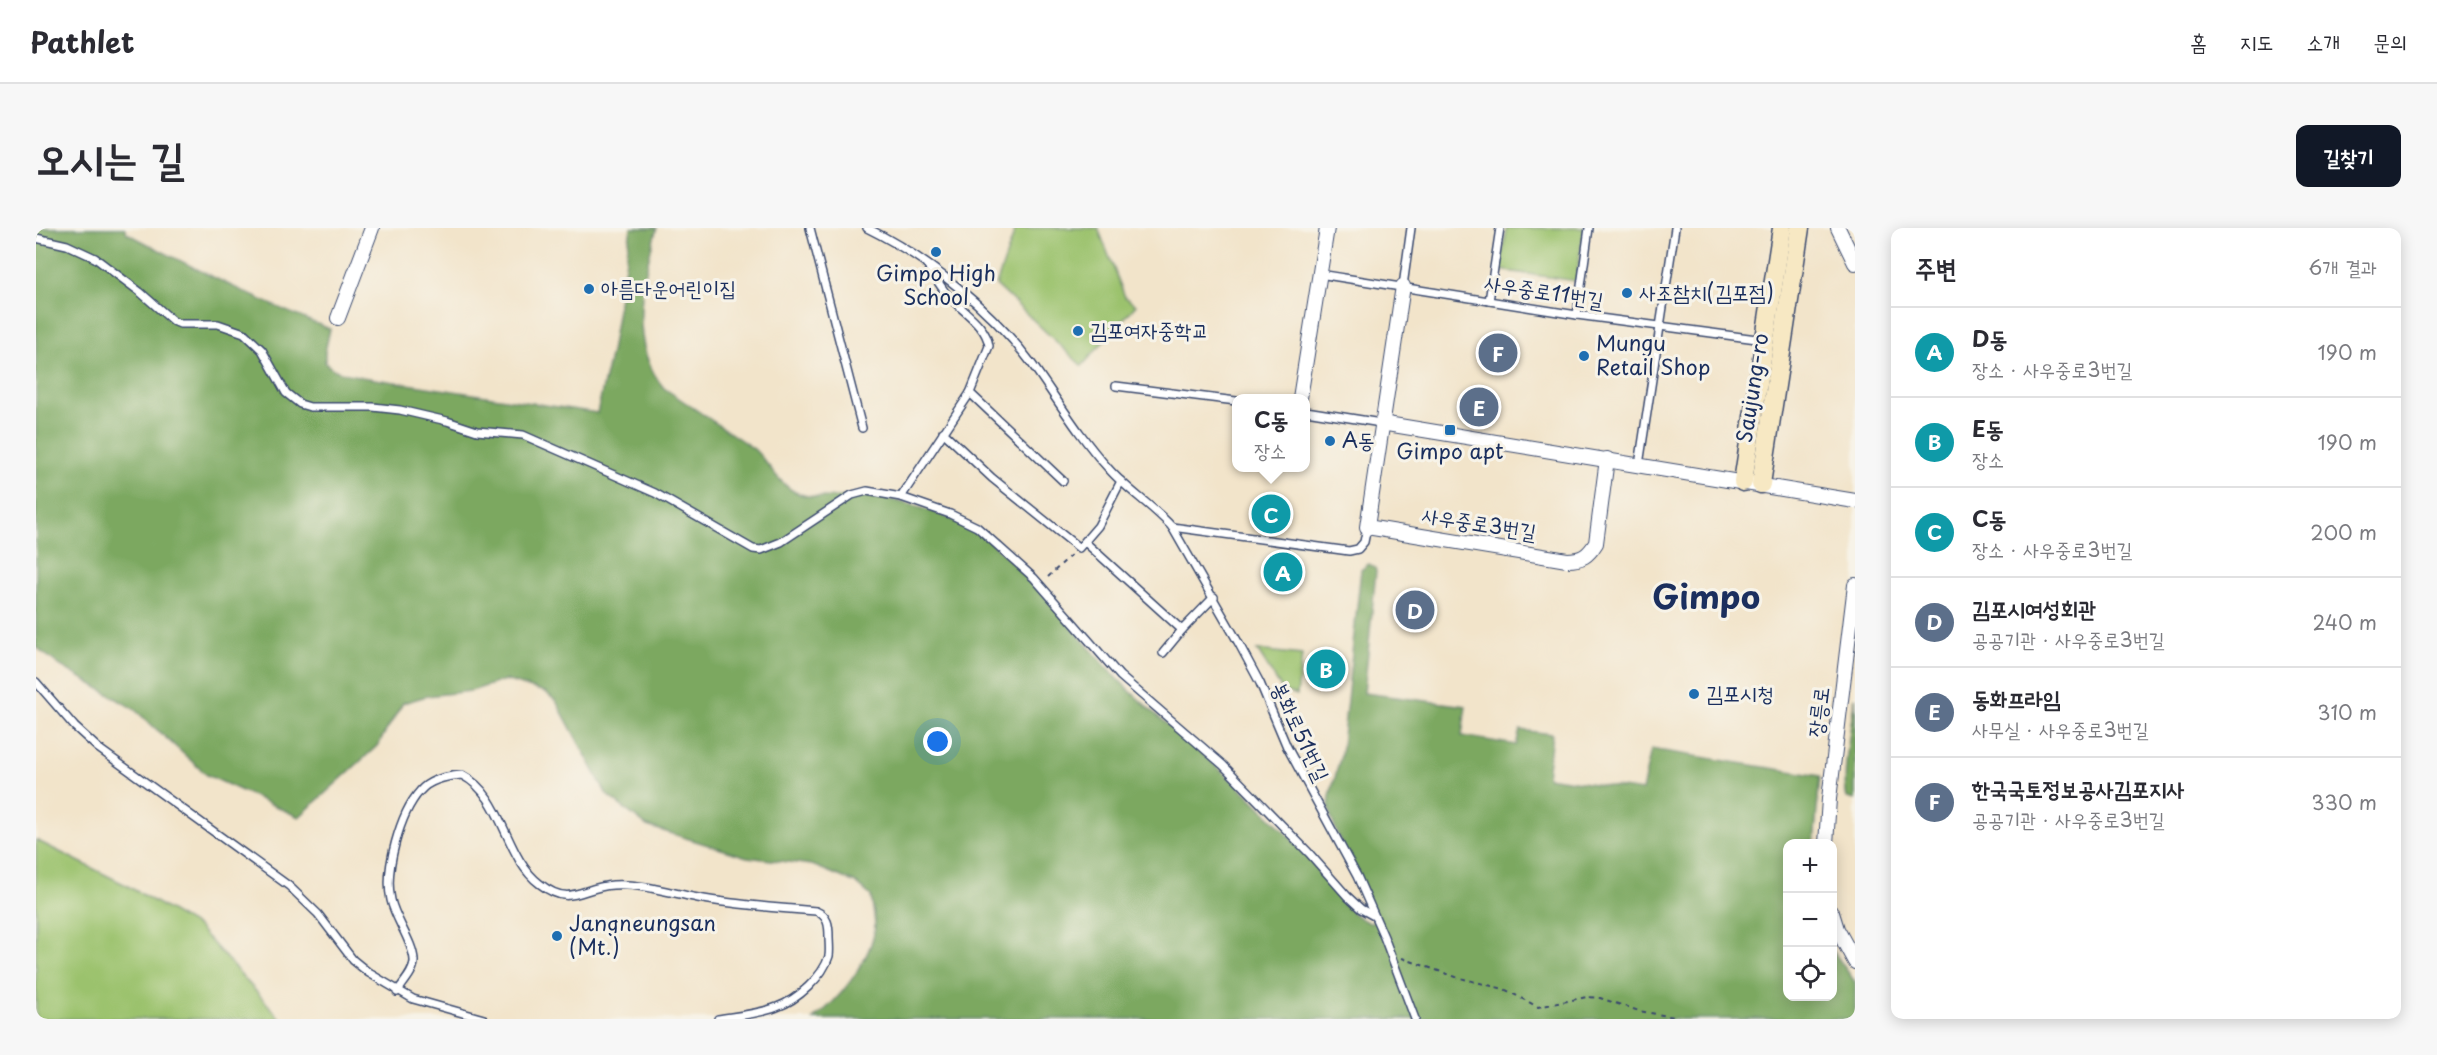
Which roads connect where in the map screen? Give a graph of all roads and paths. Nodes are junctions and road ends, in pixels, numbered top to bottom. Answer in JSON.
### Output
{"nodes":[{"id":1,"x":372,"y":228,"type":"edge"},
{"id":2,"x":810,"y":228,"type":"edge"},
{"id":3,"x":867,"y":228,"type":"edge"},
{"id":4,"x":1327,"y":228,"type":"edge"},
{"id":5,"x":1411,"y":228,"type":"edge"},
{"id":6,"x":1500,"y":228,"type":"edge"},
{"id":7,"x":1589,"y":228,"type":"edge"},
{"id":8,"x":1675,"y":228,"type":"edge"},
{"id":9,"x":1782,"y":228,"type":"edge"},
{"id":10,"x":1800,"y":228,"type":"edge"},
{"id":11,"x":1838,"y":228,"type":"edge"},
{"id":12,"x":36,"y":238,"type":"edge"},
{"id":13,"x":924,"y":260,"type":"junction"},
{"id":14,"x":1855,"y":263,"type":"edge"},
{"id":15,"x":1319,"y":274,"type":"junction"},
{"id":16,"x":1403,"y":286,"type":"junction"},
{"id":17,"x":1489,"y":301,"type":"junction"},
{"id":18,"x":1577,"y":315,"type":"junction"},
{"id":19,"x":338,"y":318,"type":"dead end"},
{"id":20,"x":1660,"y":326,"type":"junction"},
{"id":21,"x":1764,"y":340,"type":"junction"},
{"id":22,"x":1116,"y":386,"type":"dead end"},
{"id":23,"x":970,"y":393,"type":"junction"},
{"id":24,"x":1300,"y":394,"type":"edge"},
{"id":25,"x":1232,"y":400,"type":"edge"},
{"id":26,"x":1310,"y":412,"type":"edge"},
{"id":27,"x":1381,"y":423,"type":"junction"},
{"id":28,"x":862,"y":428,"type":"dead end"},
{"id":29,"x":943,"y":432,"type":"junction"},
{"id":30,"x":1607,"y":459,"type":"junction"},
{"id":31,"x":1639,"y":465,"type":"junction"},
{"id":32,"x":1063,"y":481,"type":"dead end"},
{"id":33,"x":1121,"y":481,"type":"junction"},
{"id":34,"x":1743,"y":482,"type":"junction"},
{"id":35,"x":1761,"y":484,"type":"junction"},
{"id":36,"x":901,"y":497,"type":"junction"},
{"id":37,"x":1855,"y":501,"type":"edge"},
{"id":38,"x":1172,"y":527,"type":"junction"},
{"id":39,"x":1367,"y":527,"type":"junction"},
{"id":40,"x":1085,"y":542,"type":"junction"},
{"id":41,"x":1079,"y":548,"type":"junction"},
{"id":42,"x":1040,"y":585,"type":"junction"},
{"id":43,"x":1855,"y":585,"type":"edge"},
{"id":44,"x":1214,"y":597,"type":"junction"},
{"id":45,"x":1182,"y":630,"type":"junction"},
{"id":46,"x":1163,"y":653,"type":"dead end"},
{"id":47,"x":36,"y":682,"type":"edge"},
{"id":48,"x":1827,"y":839,"type":"edge"},
{"id":49,"x":1374,"y":916,"type":"junction"},
{"id":50,"x":1837,"y":929,"type":"edge"},
{"id":51,"x":1390,"y":955,"type":"junction"},
{"id":52,"x":1855,"y":962,"type":"edge"},
{"id":53,"x":397,"y":992,"type":"junction"},
{"id":54,"x":484,"y":1019,"type":"edge"},
{"id":55,"x":718,"y":1019,"type":"edge"},
{"id":56,"x":1415,"y":1019,"type":"edge"},
{"id":57,"x":1686,"y":1019,"type":"edge"}],
"edges":[{"from":1,"to":19,"type":"street"},
{"from":2,"to":28,"type":"lane"},
{"from":3,"to":13,"type":"lane","name":"봉화로51번길"},
{"from":4,"to":15,"type":"street"},
{"from":5,"to":16,"type":"lane"},
{"from":6,"to":17,"type":"lane"},
{"from":7,"to":18,"type":"lane"},
{"from":8,"to":20,"type":"lane"},
{"from":9,"to":21,"type":"street","name":"Saujung-ro"},
{"from":10,"to":35,"type":"street","name":"Saujung-ro"},
{"from":11,"to":14,"type":"street"},
{"from":12,"to":36,"type":"lane"},
{"from":13,"to":23,"type":"lane","name":"봉화로51번길"},
{"from":13,"to":33,"type":"lane","name":"봉화로51번길"},
{"from":15,"to":16,"type":"lane","name":"사우중로11번길"},
{"from":15,"to":24,"type":"street"},
{"from":16,"to":17,"type":"lane","name":"사우중로11번길"},
{"from":16,"to":27,"type":"street"},
{"from":17,"to":18,"type":"lane","name":"사우중로11번길"},
{"from":18,"to":20,"type":"lane","name":"사우중로11번길"},
{"from":20,"to":21,"type":"lane","name":"사우중로11번길"},
{"from":20,"to":31,"type":"lane"},
{"from":21,"to":34,"type":"street","name":"Saujung-ro"},
{"from":22,"to":25,"type":"lane"},
{"from":23,"to":29,"type":"lane","name":"봉화로51번길"},
{"from":23,"to":32,"type":"lane"},
{"from":26,"to":27,"type":"lane"},
{"from":27,"to":30,"type":"street"},
{"from":27,"to":39,"type":"street"},
{"from":29,"to":36,"type":"lane","name":"봉화로51번길"},
{"from":29,"to":41,"type":"lane"},
{"from":30,"to":31,"type":"street"},
{"from":30,"to":39,"type":"street","name":"사우중로3번길"},
{"from":31,"to":34,"type":"street"},
{"from":33,"to":38,"type":"lane","name":"봉화로51번길"},
{"from":33,"to":40,"type":"lane"},
{"from":34,"to":35,"type":"street"},
{"from":35,"to":37,"type":"street"},
{"from":36,"to":42,"type":"lane"},
{"from":38,"to":39,"type":"lane"},
{"from":38,"to":44,"type":"lane","name":"봉화로51번길"},
{"from":40,"to":41,"type":"lane"},
{"from":40,"to":45,"type":"lane"},
{"from":41,"to":42,"type":"path"},
{"from":42,"to":49,"type":"lane"},
{"from":43,"to":48,"type":"street","name":"장릉로"},
{"from":44,"to":45,"type":"lane"},
{"from":44,"to":49,"type":"lane","name":"봉화로51번길"},
{"from":45,"to":46,"type":"lane"},
{"from":47,"to":53,"type":"lane"},
{"from":49,"to":51,"type":"lane","name":"봉화로51번길"},
{"from":50,"to":52,"type":"street"},
{"from":51,"to":56,"type":"lane","name":"봉화로51번길"},
{"from":51,"to":57,"type":"path"},
{"from":53,"to":54,"type":"lane"},
{"from":53,"to":55,"type":"lane"}]}
